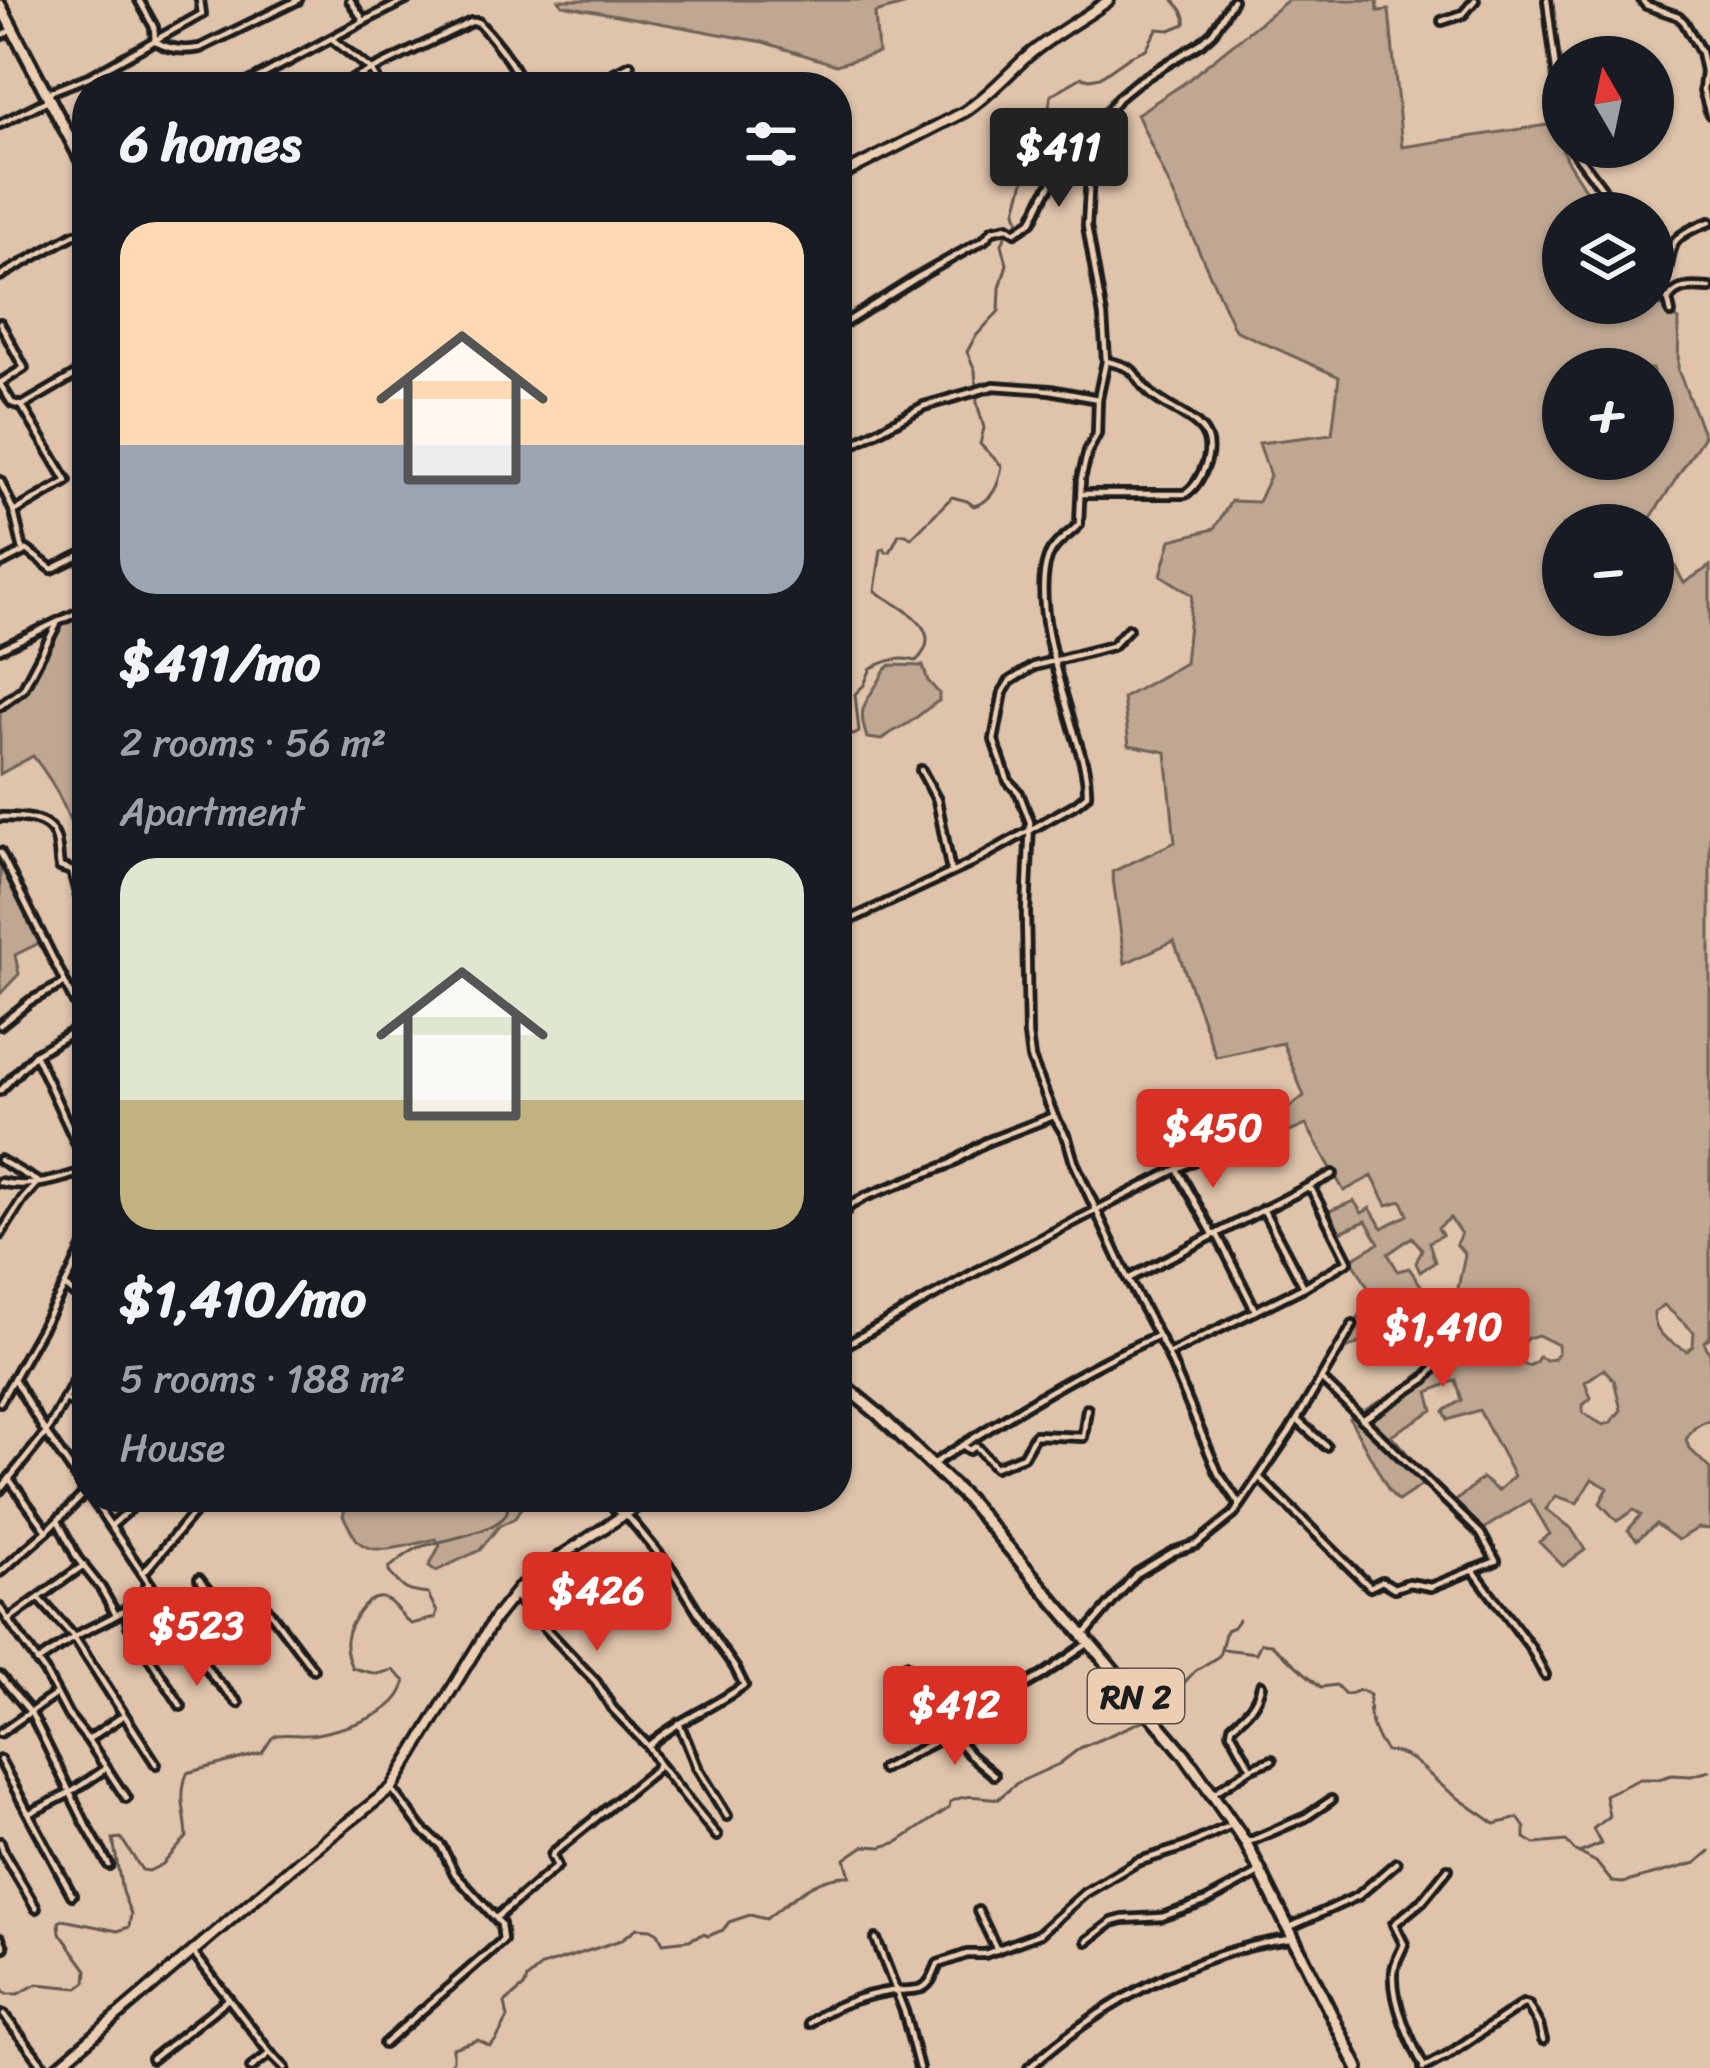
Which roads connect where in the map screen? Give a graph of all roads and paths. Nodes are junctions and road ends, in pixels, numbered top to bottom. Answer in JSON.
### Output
{"nodes":[{"id":1,"x":139,"y":0,"type":"edge"},
{"id":2,"x":200,"y":0,"type":"edge"},
{"id":3,"x":298,"y":0,"type":"edge"},
{"id":4,"x":350,"y":0,"type":"edge"},
{"id":5,"x":406,"y":0,"type":"edge"},
{"id":6,"x":1109,"y":0,"type":"edge"},
{"id":7,"x":1233,"y":0,"type":"edge"},
{"id":8,"x":1475,"y":0,"type":"edge"},
{"id":9,"x":1547,"y":0,"type":"edge"},
{"id":10,"x":1642,"y":0,"type":"edge"},
{"id":11,"x":288,"y":3,"type":"edge"},
{"id":12,"x":1,"y":8,"type":"edge"},
{"id":13,"x":364,"y":21,"type":"junction"},
{"id":14,"x":1442,"y":21,"type":"dead end"},
{"id":15,"x":14,"y":29,"type":"junction"},
{"id":16,"x":0,"y":36,"type":"edge"},
{"id":17,"x":1552,"y":36,"type":"edge"},
{"id":18,"x":332,"y":39,"type":"junction"},
{"id":19,"x":154,"y":41,"type":"junction"},
{"id":20,"x":630,"y":65,"type":"dead end"},
{"id":21,"x":371,"y":70,"type":"junction"},
{"id":22,"x":98,"y":72,"type":"edge"},
{"id":23,"x":269,"y":72,"type":"edge"},
{"id":24,"x":367,"y":72,"type":"edge"},
{"id":25,"x":516,"y":72,"type":"edge"},
{"id":26,"x":616,"y":72,"type":"edge"},
{"id":27,"x":72,"y":85,"type":"edge"},
{"id":28,"x":48,"y":96,"type":"junction"},
{"id":29,"x":1710,"y":114,"type":"edge"},
{"id":30,"x":0,"y":124,"type":"edge"},
{"id":31,"x":72,"y":141,"type":"edge"},
{"id":32,"x":1094,"y":161,"type":"junction"},
{"id":33,"x":852,"y":169,"type":"edge"},
{"id":34,"x":1710,"y":222,"type":"edge"},
{"id":35,"x":72,"y":236,"type":"edge"},
{"id":36,"x":1674,"y":240,"type":"edge"},
{"id":37,"x":0,"y":275,"type":"edge"},
{"id":38,"x":1710,"y":288,"type":"edge"},
{"id":39,"x":1674,"y":293,"type":"edge"},
{"id":40,"x":852,"y":319,"type":"edge"},
{"id":41,"x":0,"y":323,"type":"edge"},
{"id":42,"x":1106,"y":361,"type":"junction"},
{"id":43,"x":72,"y":377,"type":"edge"},
{"id":44,"x":0,"y":384,"type":"edge"},
{"id":45,"x":1099,"y":399,"type":"junction"},
{"id":46,"x":22,"y":406,"type":"junction"},
{"id":47,"x":852,"y":444,"type":"edge"},
{"id":48,"x":0,"y":481,"type":"edge"},
{"id":49,"x":1081,"y":494,"type":"junction"},
{"id":50,"x":8,"y":497,"type":"junction"},
{"id":51,"x":0,"y":502,"type":"edge"},
{"id":52,"x":14,"y":512,"type":"junction"},
{"id":53,"x":23,"y":550,"type":"junction"},
{"id":54,"x":72,"y":559,"type":"edge"},
{"id":55,"x":0,"y":564,"type":"edge"},
{"id":56,"x":72,"y":616,"type":"edge"},
{"id":57,"x":57,"y":624,"type":"junction"},
{"id":58,"x":1128,"y":629,"type":"dead end"},
{"id":59,"x":0,"y":650,"type":"edge"},
{"id":60,"x":1056,"y":662,"type":"junction"},
{"id":61,"x":0,"y":706,"type":"edge"},
{"id":62,"x":921,"y":770,"type":"dead end"},
{"id":63,"x":0,"y":817,"type":"edge"},
{"id":64,"x":1029,"y":832,"type":"junction"},
{"id":65,"x":0,"y":852,"type":"edge"},
{"id":66,"x":72,"y":871,"type":"edge"},
{"id":67,"x":951,"y":872,"type":"junction"},
{"id":68,"x":852,"y":919,"type":"edge"},
{"id":69,"x":67,"y":982,"type":"junction"},
{"id":70,"x":72,"y":993,"type":"edge"},
{"id":71,"x":0,"y":1025,"type":"edge"},
{"id":72,"x":72,"y":1033,"type":"edge"},
{"id":73,"x":35,"y":1054,"type":"junction"},
{"id":74,"x":0,"y":1091,"type":"edge"},
{"id":75,"x":1054,"y":1116,"type":"junction"},
{"id":76,"x":1260,"y":1130,"type":"dead end"},
{"id":77,"x":72,"y":1135,"type":"edge"},
{"id":78,"x":0,"y":1160,"type":"edge"},
{"id":79,"x":1177,"y":1170,"type":"junction"},
{"id":80,"x":72,"y":1174,"type":"edge"},
{"id":81,"x":1333,"y":1174,"type":"dead end"},
{"id":82,"x":0,"y":1182,"type":"edge"},
{"id":83,"x":38,"y":1182,"type":"junction"},
{"id":84,"x":1306,"y":1188,"type":"junction"},
{"id":85,"x":852,"y":1204,"type":"edge"},
{"id":86,"x":1097,"y":1208,"type":"junction"},
{"id":87,"x":1263,"y":1209,"type":"junction"},
{"id":88,"x":1215,"y":1233,"type":"junction"},
{"id":89,"x":0,"y":1235,"type":"edge"},
{"id":90,"x":72,"y":1270,"type":"edge"},
{"id":91,"x":1128,"y":1279,"type":"junction"},
{"id":92,"x":64,"y":1286,"type":"junction"},
{"id":93,"x":1304,"y":1286,"type":"junction"},
{"id":94,"x":72,"y":1292,"type":"edge"},
{"id":95,"x":1458,"y":1309,"type":"dead end"},
{"id":96,"x":1255,"y":1310,"type":"junction"},
{"id":97,"x":1353,"y":1325,"type":"dead end"},
{"id":98,"x":1157,"y":1336,"type":"junction"},
{"id":99,"x":852,"y":1341,"type":"edge"},
{"id":100,"x":1168,"y":1354,"type":"junction"},
{"id":101,"x":14,"y":1379,"type":"junction"},
{"id":102,"x":1322,"y":1379,"type":"junction"},
{"id":103,"x":72,"y":1385,"type":"edge"},
{"id":104,"x":852,"y":1394,"type":"edge"},
{"id":105,"x":64,"y":1399,"type":"junction"},
{"id":106,"x":0,"y":1402,"type":"edge"},
{"id":107,"x":72,"y":1403,"type":"edge"},
{"id":108,"x":1087,"y":1409,"type":"dead end"},
{"id":109,"x":1297,"y":1420,"type":"junction"},
{"id":110,"x":1362,"y":1420,"type":"junction"},
{"id":111,"x":46,"y":1432,"type":"junction"},
{"id":112,"x":962,"y":1445,"type":"junction"},
{"id":113,"x":1326,"y":1446,"type":"dead end"},
{"id":114,"x":933,"y":1464,"type":"junction"},
{"id":115,"x":72,"y":1470,"type":"edge"},
{"id":116,"x":1260,"y":1478,"type":"junction"},
{"id":117,"x":10,"y":1480,"type":"junction"},
{"id":118,"x":0,"y":1490,"type":"edge"},
{"id":119,"x":1239,"y":1504,"type":"junction"},
{"id":120,"x":72,"y":1508,"type":"edge"},
{"id":121,"x":101,"y":1512,"type":"edge"},
{"id":122,"x":126,"y":1512,"type":"edge"},
{"id":123,"x":194,"y":1512,"type":"edge"},
{"id":124,"x":620,"y":1512,"type":"edge"},
{"id":125,"x":628,"y":1512,"type":"edge"},
{"id":126,"x":623,"y":1515,"type":"junction"},
{"id":127,"x":58,"y":1521,"type":"junction"},
{"id":128,"x":111,"y":1526,"type":"junction"},
{"id":129,"x":47,"y":1532,"type":"junction"},
{"id":130,"x":83,"y":1565,"type":"junction"},
{"id":131,"x":1473,"y":1570,"type":"junction"},
{"id":132,"x":144,"y":1572,"type":"junction"},
{"id":133,"x":0,"y":1573,"type":"edge"},
{"id":134,"x":199,"y":1579,"type":"dead end"},
{"id":135,"x":149,"y":1583,"type":"junction"},
{"id":136,"x":514,"y":1595,"type":"junction"},
{"id":137,"x":39,"y":1598,"type":"junction"},
{"id":138,"x":0,"y":1608,"type":"edge"},
{"id":139,"x":126,"y":1610,"type":"junction"},
{"id":140,"x":116,"y":1615,"type":"junction"},
{"id":141,"x":228,"y":1616,"type":"junction"},
{"id":142,"x":8,"y":1620,"type":"junction"},
{"id":143,"x":74,"y":1637,"type":"junction"},
{"id":144,"x":1088,"y":1638,"type":"junction"},
{"id":145,"x":190,"y":1642,"type":"junction"},
{"id":146,"x":37,"y":1662,"type":"junction"},
{"id":147,"x":906,"y":1665,"type":"dead end"},
{"id":148,"x":313,"y":1669,"type":"dead end"},
{"id":149,"x":1546,"y":1675,"type":"dead end"},
{"id":150,"x":0,"y":1676,"type":"edge"},
{"id":151,"x":1261,"y":1684,"type":"dead end"},
{"id":152,"x":56,"y":1694,"type":"junction"},
{"id":153,"x":238,"y":1702,"type":"dead end"},
{"id":154,"x":181,"y":1706,"type":"dead end"},
{"id":155,"x":31,"y":1713,"type":"junction"},
{"id":156,"x":124,"y":1715,"type":"junction"},
{"id":157,"x":969,"y":1719,"type":"junction"},
{"id":158,"x":679,"y":1723,"type":"junction"},
{"id":159,"x":0,"y":1732,"type":"edge"},
{"id":160,"x":952,"y":1733,"type":"junction"},
{"id":161,"x":88,"y":1739,"type":"junction"},
{"id":162,"x":648,"y":1746,"type":"junction"},
{"id":163,"x":0,"y":1760,"type":"edge"},
{"id":164,"x":1272,"y":1760,"type":"dead end"},
{"id":165,"x":658,"y":1763,"type":"junction"},
{"id":166,"x":156,"y":1764,"type":"dead end"},
{"id":167,"x":105,"y":1768,"type":"junction"},
{"id":168,"x":1251,"y":1768,"type":"junction"},
{"id":169,"x":883,"y":1769,"type":"dead end"},
{"id":170,"x":994,"y":1775,"type":"dead end"},
{"id":171,"x":392,"y":1788,"type":"junction"},
{"id":172,"x":70,"y":1793,"type":"junction"},
{"id":173,"x":1214,"y":1793,"type":"junction"},
{"id":174,"x":126,"y":1798,"type":"dead end"},
{"id":175,"x":1331,"y":1800,"type":"dead end"},
{"id":176,"x":30,"y":1813,"type":"junction"},
{"id":177,"x":728,"y":1816,"type":"dead end"},
{"id":178,"x":1234,"y":1824,"type":"junction"},
{"id":179,"x":717,"y":1836,"type":"dead end"},
{"id":180,"x":0,"y":1842,"type":"edge"},
{"id":181,"x":1246,"y":1843,"type":"junction"},
{"id":182,"x":2,"y":1856,"type":"edge"},
{"id":183,"x":1396,"y":1862,"type":"dead end"},
{"id":184,"x":109,"y":1865,"type":"dead end"},
{"id":185,"x":1448,"y":1869,"type":"dead end"},
{"id":186,"x":1262,"y":1871,"type":"junction"},
{"id":187,"x":72,"y":1895,"type":"dead end"},
{"id":188,"x":36,"y":1908,"type":"dead end"},
{"id":189,"x":978,"y":1911,"type":"dead end"},
{"id":190,"x":496,"y":1918,"type":"junction"},
{"id":191,"x":1290,"y":1927,"type":"junction"},
{"id":192,"x":0,"y":1938,"type":"edge"},
{"id":193,"x":876,"y":1939,"type":"dead end"},
{"id":194,"x":1296,"y":1939,"type":"junction"},
{"id":195,"x":1087,"y":1941,"type":"dead end"},
{"id":196,"x":4,"y":1948,"type":"dead end"},
{"id":197,"x":997,"y":1950,"type":"junction"},
{"id":198,"x":193,"y":1952,"type":"junction"},
{"id":199,"x":894,"y":1991,"type":"junction"},
{"id":200,"x":228,"y":1999,"type":"junction"},
{"id":201,"x":4,"y":2015,"type":"dead end"},
{"id":202,"x":810,"y":2024,"type":"dead end"},
{"id":203,"x":1543,"y":2040,"type":"dead end"},
{"id":204,"x":384,"y":2044,"type":"dead end"},
{"id":205,"x":270,"y":2053,"type":"junction"},
{"id":206,"x":152,"y":2059,"type":"dead end"},
{"id":207,"x":1424,"y":2067,"type":"edge"},
{"id":208,"x":45,"y":2068,"type":"edge"},
{"id":209,"x":56,"y":2068,"type":"edge"},
{"id":210,"x":251,"y":2068,"type":"edge"},
{"id":211,"x":285,"y":2068,"type":"edge"},
{"id":212,"x":919,"y":2068,"type":"edge"},
{"id":213,"x":1029,"y":2068,"type":"edge"},
{"id":214,"x":1358,"y":2068,"type":"edge"}],
"edges":[{"from":1,"to":19,"type":"street"},
{"from":2,"to":19,"type":"street"},
{"from":3,"to":11,"type":"street"},
{"from":4,"to":13,"type":"street"},
{"from":5,"to":13,"type":"street"},
{"from":6,"to":33,"type":"street"},
{"from":7,"to":32,"type":"street"},
{"from":8,"to":14,"type":"street"},
{"from":9,"to":17,"type":"street"},
{"from":10,"to":29,"type":"street"},
{"from":11,"to":19,"type":"street"},
{"from":12,"to":15,"type":"main road"},
{"from":13,"to":18,"type":"street"},
{"from":15,"to":16,"type":"street"},
{"from":15,"to":28,"type":"main road"},
{"from":18,"to":21,"type":"street"},
{"from":18,"to":23,"type":"street"},
{"from":19,"to":22,"type":"street"},
{"from":20,"to":26,"type":"street"},
{"from":21,"to":24,"type":"street"},
{"from":21,"to":25,"type":"street"},
{"from":27,"to":28,"type":"street"},
{"from":28,"to":30,"type":"street"},
{"from":28,"to":31,"type":"main road"},
{"from":32,"to":40,"type":"street"},
{"from":32,"to":42,"type":"street"},
{"from":34,"to":36,"type":"street"},
{"from":35,"to":37,"type":"street"},
{"from":38,"to":39,"type":"street"},
{"from":41,"to":44,"type":"street"},
{"from":42,"to":45,"type":"street"},
{"from":42,"to":49,"type":"street"},
{"from":43,"to":46,"type":"street"},
{"from":44,"to":46,"type":"street"},
{"from":45,"to":47,"type":"street"},
{"from":45,"to":49,"type":"street"},
{"from":46,"to":52,"type":"street"},
{"from":48,"to":50,"type":"street"},
{"from":49,"to":60,"type":"street"},
{"from":50,"to":51,"type":"street"},
{"from":50,"to":52,"type":"street"},
{"from":52,"to":53,"type":"street"},
{"from":53,"to":54,"type":"street"},
{"from":53,"to":55,"type":"street"},
{"from":56,"to":57,"type":"street"},
{"from":57,"to":59,"type":"street"},
{"from":57,"to":61,"type":"street"},
{"from":58,"to":60,"type":"street"},
{"from":60,"to":64,"type":"street"},
{"from":60,"to":64,"type":"street"},
{"from":62,"to":67,"type":"street"},
{"from":63,"to":66,"type":"street"},
{"from":64,"to":67,"type":"street"},
{"from":64,"to":75,"type":"street"},
{"from":65,"to":69,"type":"street"},
{"from":67,"to":68,"type":"street"},
{"from":69,"to":70,"type":"street"},
{"from":69,"to":71,"type":"street"},
{"from":72,"to":73,"type":"street"},
{"from":73,"to":74,"type":"street"},
{"from":73,"to":77,"type":"street"},
{"from":75,"to":85,"type":"street"},
{"from":75,"to":86,"type":"street"},
{"from":76,"to":79,"type":"street"},
{"from":78,"to":83,"type":"street"},
{"from":79,"to":86,"type":"street"},
{"from":79,"to":88,"type":"street"},
{"from":80,"to":83,"type":"street"},
{"from":81,"to":84,"type":"street"},
{"from":82,"to":83,"type":"street"},
{"from":83,"to":89,"type":"street"},
{"from":84,"to":87,"type":"street"},
{"from":84,"to":93,"type":"street"},
{"from":86,"to":91,"type":"street"},
{"from":86,"to":99,"type":"street"},
{"from":87,"to":88,"type":"street"},
{"from":87,"to":93,"type":"street"},
{"from":88,"to":91,"type":"street"},
{"from":88,"to":96,"type":"street"},
{"from":90,"to":92,"type":"street"},
{"from":91,"to":98,"type":"street"},
{"from":92,"to":94,"type":"street"},
{"from":92,"to":101,"type":"street"},
{"from":93,"to":96,"type":"street"},
{"from":95,"to":110,"type":"street"},
{"from":96,"to":100,"type":"street"},
{"from":97,"to":102,"type":"street"},
{"from":98,"to":100,"type":"street"},
{"from":98,"to":112,"type":"street"},
{"from":100,"to":119,"type":"street"},
{"from":101,"to":106,"type":"street"},
{"from":101,"to":111,"type":"street"},
{"from":102,"to":109,"type":"street"},
{"from":102,"to":110,"type":"street"},
{"from":103,"to":105,"type":"street"},
{"from":104,"to":114,"type":"main road","number":"RN 2"},
{"from":105,"to":107,"type":"street"},
{"from":105,"to":111,"type":"street"},
{"from":108,"to":112,"type":"street"},
{"from":109,"to":113,"type":"street"},
{"from":109,"to":116,"type":"street"},
{"from":110,"to":131,"type":"street"},
{"from":111,"to":115,"type":"street"},
{"from":111,"to":117,"type":"street"},
{"from":112,"to":114,"type":"street"},
{"from":114,"to":144,"type":"main road","number":"RN 2"},
{"from":116,"to":119,"type":"street"},
{"from":116,"to":131,"type":"street"},
{"from":117,"to":118,"type":"street"},
{"from":117,"to":129,"type":"street"},
{"from":119,"to":144,"type":"street"},
{"from":120,"to":127,"type":"street"},
{"from":121,"to":128,"type":"street"},
{"from":122,"to":128,"type":"street"},
{"from":123,"to":132,"type":"street"},
{"from":124,"to":126,"type":"street"},
{"from":125,"to":126,"type":"street"},
{"from":126,"to":136,"type":"street"},
{"from":126,"to":158,"type":"street"},
{"from":127,"to":129,"type":"street"},
{"from":127,"to":130,"type":"street"},
{"from":128,"to":132,"type":"street"},
{"from":129,"to":133,"type":"street"},
{"from":130,"to":137,"type":"street"},
{"from":130,"to":140,"type":"street"},
{"from":131,"to":149,"type":"street"},
{"from":132,"to":135,"type":"street"},
{"from":134,"to":141,"type":"street"},
{"from":135,"to":139,"type":"street"},
{"from":135,"to":145,"type":"street"},
{"from":136,"to":162,"type":"street"},
{"from":136,"to":171,"type":"street"},
{"from":137,"to":142,"type":"street"},
{"from":137,"to":143,"type":"street"},
{"from":138,"to":142,"type":"street"},
{"from":139,"to":140,"type":"street"},
{"from":139,"to":154,"type":"street"},
{"from":140,"to":143,"type":"street"},
{"from":141,"to":145,"type":"street"},
{"from":141,"to":148,"type":"street"},
{"from":142,"to":146,"type":"street"},
{"from":143,"to":146,"type":"street"},
{"from":143,"to":156,"type":"street"},
{"from":144,"to":157,"type":"street"},
{"from":144,"to":173,"type":"main road","number":"RN 2"},
{"from":145,"to":153,"type":"street"},
{"from":146,"to":152,"type":"street"},
{"from":147,"to":157,"type":"street"},
{"from":150,"to":155,"type":"street"},
{"from":151,"to":168,"type":"street"},
{"from":152,"to":155,"type":"street"},
{"from":152,"to":161,"type":"street"},
{"from":155,"to":159,"type":"street"},
{"from":155,"to":172,"type":"street"},
{"from":156,"to":161,"type":"street"},
{"from":156,"to":166,"type":"street"},
{"from":157,"to":160,"type":"street"},
{"from":158,"to":162,"type":"street"},
{"from":158,"to":177,"type":"street"},
{"from":160,"to":169,"type":"street"},
{"from":160,"to":170,"type":"street"},
{"from":161,"to":167,"type":"street"},
{"from":162,"to":165,"type":"street"},
{"from":163,"to":176,"type":"street"},
{"from":164,"to":168,"type":"street"},
{"from":165,"to":179,"type":"street"},
{"from":165,"to":190,"type":"street"},
{"from":167,"to":172,"type":"street"},
{"from":167,"to":174,"type":"street"},
{"from":168,"to":173,"type":"street"},
{"from":171,"to":190,"type":"street"},
{"from":171,"to":198,"type":"street"},
{"from":172,"to":176,"type":"street"},
{"from":172,"to":184,"type":"street"},
{"from":173,"to":178,"type":"main road","number":"RN 2"},
{"from":175,"to":181,"type":"street"},
{"from":176,"to":187,"type":"street"},
{"from":178,"to":181,"type":"main road","number":"RN 2"},
{"from":178,"to":197,"type":"street"},
{"from":180,"to":182,"type":"street"},
{"from":181,"to":186,"type":"main road","number":"RN 2"},
{"from":182,"to":188,"type":"street"},
{"from":183,"to":191,"type":"street"},
{"from":185,"to":207,"type":"street"},
{"from":186,"to":191,"type":"main road","number":"RN 2"},
{"from":186,"to":195,"type":"street"},
{"from":189,"to":197,"type":"street"},
{"from":190,"to":204,"type":"street"},
{"from":191,"to":194,"type":"main road","number":"RN 2"},
{"from":192,"to":196,"type":"street"},
{"from":193,"to":199,"type":"street"},
{"from":194,"to":213,"type":"street"},
{"from":194,"to":214,"type":"main road","number":"RN 2"},
{"from":197,"to":199,"type":"street"},
{"from":198,"to":200,"type":"street"},
{"from":198,"to":209,"type":"street"},
{"from":199,"to":202,"type":"street"},
{"from":199,"to":212,"type":"street"},
{"from":200,"to":205,"type":"street"},
{"from":200,"to":206,"type":"street"},
{"from":201,"to":208,"type":"street"},
{"from":203,"to":207,"type":"street"},
{"from":205,"to":210,"type":"street"},
{"from":205,"to":211,"type":"street"}]}
